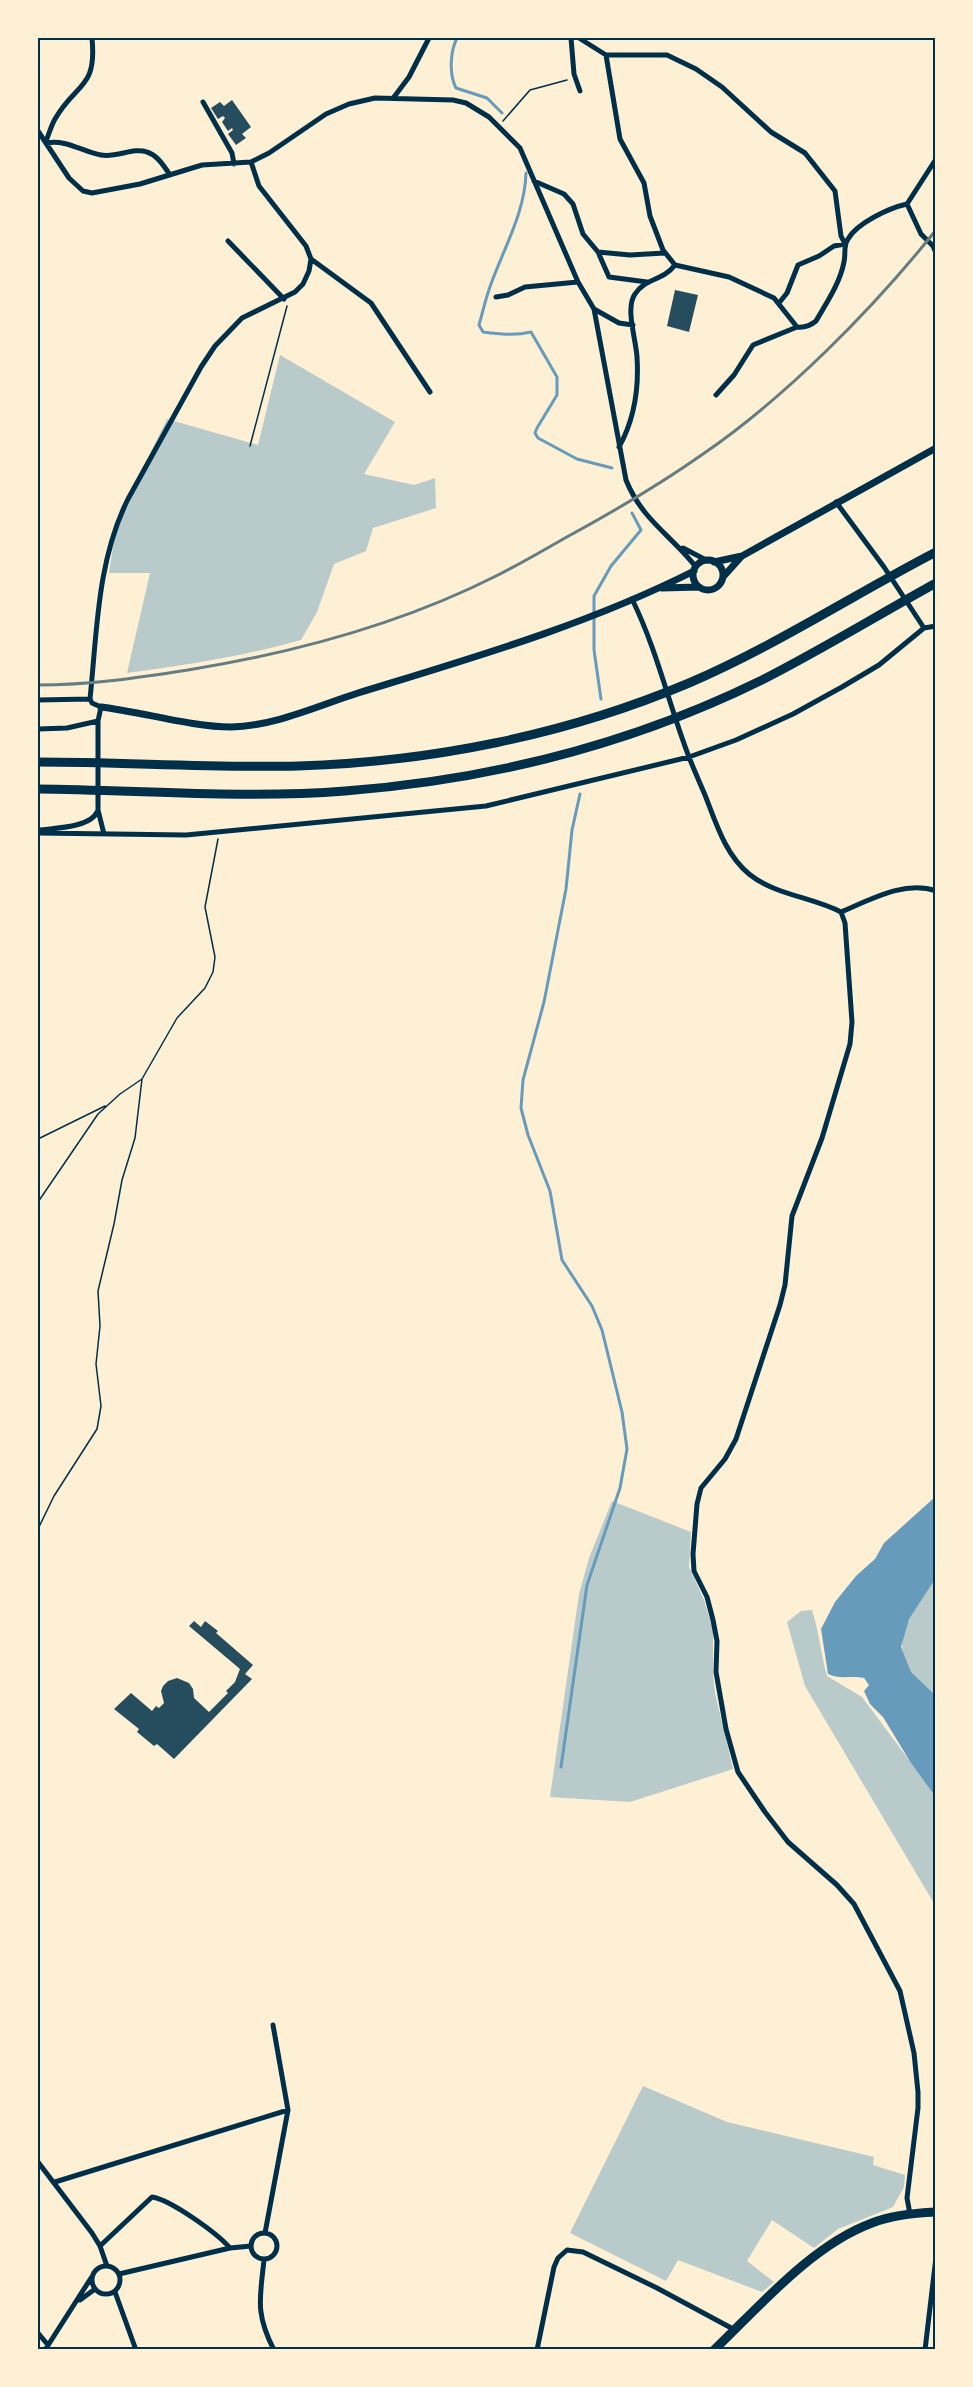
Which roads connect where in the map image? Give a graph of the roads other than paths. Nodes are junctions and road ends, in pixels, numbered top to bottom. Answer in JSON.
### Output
{"nodes":[{"id":1,"x":92,"y":38,"type":"edge"},
{"id":2,"x":429,"y":38,"type":"edge"},
{"id":3,"x":572,"y":38,"type":"edge"},
{"id":4,"x":579,"y":38,"type":"edge"},
{"id":5,"x":606,"y":55,"type":"junction"},
{"id":6,"x":579,"y":91,"type":"dead end"},
{"id":7,"x":394,"y":97,"type":"junction"},
{"id":8,"x":203,"y":102,"type":"dead end"},
{"id":9,"x":38,"y":131,"type":"edge"},
{"id":10,"x":47,"y":142,"type":"junction"},
{"id":11,"x":936,"y":159,"type":"edge"},
{"id":12,"x":251,"y":162,"type":"junction"},
{"id":13,"x":234,"y":164,"type":"junction"},
{"id":14,"x":170,"y":175,"type":"junction"},
{"id":15,"x":534,"y":181,"type":"junction"},
{"id":16,"x":907,"y":204,"type":"junction"},
{"id":17,"x":228,"y":241,"type":"dead end"},
{"id":18,"x":845,"y":244,"type":"junction"},
{"id":19,"x":598,"y":252,"type":"junction"},
{"id":20,"x":665,"y":253,"type":"junction"},
{"id":21,"x":936,"y":253,"type":"edge"},
{"id":22,"x":312,"y":259,"type":"junction"},
{"id":23,"x":675,"y":265,"type":"junction"},
{"id":24,"x":578,"y":282,"type":"junction"},
{"id":25,"x":649,"y":282,"type":"junction"},
{"id":26,"x":495,"y":297,"type":"dead end"},
{"id":27,"x":284,"y":299,"type":"junction"},
{"id":28,"x":779,"y":303,"type":"junction"},
{"id":29,"x":594,"y":309,"type":"junction"},
{"id":30,"x":633,"y":326,"type":"junction"},
{"id":31,"x":797,"y":327,"type":"junction"},
{"id":32,"x":430,"y":392,"type":"dead end"},
{"id":33,"x":716,"y":395,"type":"dead end"},
{"id":34,"x":620,"y":447,"type":"junction"},
{"id":35,"x":936,"y":448,"type":"edge"},
{"id":36,"x":836,"y":502,"type":"junction"},
{"id":37,"x":680,"y":547,"type":"junction"},
{"id":38,"x":936,"y":552,"type":"edge"},
{"id":39,"x":742,"y":556,"type":"junction"},
{"id":40,"x":711,"y":562,"type":"junction"},
{"id":41,"x":695,"y":568,"type":"junction"},
{"id":42,"x":723,"y":577,"type":"junction"},
{"id":43,"x":936,"y":583,"type":"edge"},
{"id":44,"x":660,"y":588,"type":"junction"},
{"id":45,"x":699,"y":588,"type":"junction"},
{"id":46,"x":632,"y":599,"type":"junction"},
{"id":47,"x":936,"y":626,"type":"edge"},
{"id":48,"x":924,"y":628,"type":"junction"},
{"id":49,"x":90,"y":699,"type":"junction"},
{"id":50,"x":38,"y":700,"type":"edge"},
{"id":51,"x":101,"y":707,"type":"junction"},
{"id":52,"x":98,"y":721,"type":"junction"},
{"id":53,"x":38,"y":729,"type":"edge"},
{"id":54,"x":689,"y":757,"type":"junction"},
{"id":55,"x":38,"y":762,"type":"edge"},
{"id":56,"x":38,"y":789,"type":"edge"},
{"id":57,"x":98,"y":810,"type":"junction"},
{"id":58,"x":38,"y":832,"type":"edge"},
{"id":59,"x":104,"y":834,"type":"junction"},
{"id":60,"x":936,"y":891,"type":"edge"},
{"id":61,"x":841,"y":912,"type":"junction"},
{"id":62,"x":273,"y":2025,"type":"dead end"},
{"id":63,"x":288,"y":2110,"type":"junction"},
{"id":64,"x":38,"y":2162,"type":"edge"},
{"id":65,"x":55,"y":2182,"type":"junction"},
{"id":66,"x":910,"y":2214,"type":"junction"},
{"id":67,"x":935,"y":2214,"type":"edge"},
{"id":68,"x":265,"y":2233,"type":"junction"},
{"id":69,"x":100,"y":2246,"type":"junction"},
{"id":70,"x":251,"y":2246,"type":"junction"},
{"id":71,"x":230,"y":2248,"type":"junction"},
{"id":72,"x":936,"y":2257,"type":"edge"},
{"id":73,"x":264,"y":2260,"type":"junction"},
{"id":74,"x":107,"y":2266,"type":"junction"},
{"id":75,"x":119,"y":2274,"type":"junction"},
{"id":76,"x":93,"y":2276,"type":"junction"},
{"id":77,"x":95,"y":2289,"type":"junction"},
{"id":78,"x":115,"y":2292,"type":"junction"},
{"id":79,"x":78,"y":2301,"type":"junction"},
{"id":80,"x":735,"y":2330,"type":"junction"},
{"id":81,"x":38,"y":2333,"type":"edge"},
{"id":82,"x":47,"y":2347,"type":"edge"},
{"id":83,"x":136,"y":2349,"type":"edge"},
{"id":84,"x":274,"y":2349,"type":"edge"},
{"id":85,"x":537,"y":2349,"type":"edge"},
{"id":86,"x":714,"y":2349,"type":"edge"},
{"id":87,"x":925,"y":2349,"type":"edge"}],
"edges":[{"from":1,"to":10,"type":"street"},
{"from":2,"to":7,"type":"street"},
{"from":3,"to":6,"type":"street"},
{"from":4,"to":5,"type":"street"},
{"from":5,"to":18,"type":"street"},
{"from":5,"to":20,"type":"street"},
{"from":7,"to":12,"type":"street"},
{"from":7,"to":15,"type":"street"},
{"from":8,"to":13,"type":"street"},
{"from":9,"to":10,"type":"street"},
{"from":10,"to":14,"type":"street"},
{"from":10,"to":14,"type":"street"},
{"from":11,"to":16,"type":"street"},
{"from":12,"to":13,"type":"street"},
{"from":12,"to":22,"type":"street"},
{"from":13,"to":14,"type":"street"},
{"from":15,"to":19,"type":"street"},
{"from":15,"to":24,"type":"street"},
{"from":16,"to":18,"type":"street"},
{"from":16,"to":21,"type":"street"},
{"from":17,"to":27,"type":"street"},
{"from":18,"to":28,"type":"street"},
{"from":18,"to":31,"type":"street"},
{"from":19,"to":20,"type":"street"},
{"from":19,"to":25,"type":"street"},
{"from":20,"to":23,"type":"street"},
{"from":22,"to":27,"type":"street"},
{"from":22,"to":32,"type":"street"},
{"from":23,"to":25,"type":"street"},
{"from":23,"to":28,"type":"street"},
{"from":24,"to":26,"type":"street"},
{"from":24,"to":29,"type":"street"},
{"from":25,"to":30,"type":"street"},
{"from":27,"to":49,"type":"street"},
{"from":28,"to":31,"type":"street"},
{"from":29,"to":30,"type":"street"},
{"from":29,"to":34,"type":"street"},
{"from":30,"to":34,"type":"street"},
{"from":31,"to":33,"type":"street"},
{"from":34,"to":37,"type":"street"},
{"from":35,"to":36,"type":"street"},
{"from":36,"to":39,"type":"street"},
{"from":36,"to":48,"type":"street"},
{"from":37,"to":40,"type":"street"},
{"from":37,"to":41,"type":"street"},
{"from":38,"to":55,"type":"highway"},
{"from":39,"to":40,"type":"street"},
{"from":39,"to":42,"type":"street"},
{"from":40,"to":41,"type":"street"},
{"from":40,"to":42,"type":"street"},
{"from":41,"to":44,"type":"street"},
{"from":41,"to":45,"type":"street"},
{"from":42,"to":45,"type":"street"},
{"from":43,"to":56,"type":"highway"},
{"from":44,"to":45,"type":"street"},
{"from":44,"to":46,"type":"street"},
{"from":46,"to":51,"type":"street"},
{"from":46,"to":54,"type":"street"},
{"from":47,"to":48,"type":"street"},
{"from":48,"to":54,"type":"street"},
{"from":49,"to":50,"type":"street"},
{"from":49,"to":51,"type":"street"},
{"from":51,"to":52,"type":"street"},
{"from":52,"to":53,"type":"street"},
{"from":52,"to":57,"type":"street"},
{"from":54,"to":59,"type":"street"},
{"from":54,"to":61,"type":"street"},
{"from":57,"to":58,"type":"street"},
{"from":57,"to":59,"type":"street"},
{"from":58,"to":59,"type":"street"},
{"from":60,"to":61,"type":"street"},
{"from":61,"to":66,"type":"street"},
{"from":62,"to":63,"type":"street"},
{"from":63,"to":65,"type":"street"},
{"from":63,"to":68,"type":"street"},
{"from":64,"to":65,"type":"street"},
{"from":65,"to":69,"type":"street"},
{"from":66,"to":67,"type":"highway"},
{"from":66,"to":80,"type":"highway"},
{"from":68,"to":70,"type":"street"},
{"from":68,"to":73,"type":"street"},
{"from":69,"to":71,"type":"street"},
{"from":69,"to":74,"type":"street"},
{"from":70,"to":71,"type":"street"},
{"from":70,"to":73,"type":"street"},
{"from":71,"to":75,"type":"street"},
{"from":72,"to":87,"type":"street"},
{"from":73,"to":84,"type":"street"},
{"from":74,"to":75,"type":"street"},
{"from":74,"to":76,"type":"street"},
{"from":75,"to":78,"type":"street"},
{"from":76,"to":77,"type":"street"},
{"from":76,"to":79,"type":"street"},
{"from":77,"to":78,"type":"street"},
{"from":77,"to":79,"type":"street"},
{"from":78,"to":83,"type":"street"},
{"from":79,"to":82,"type":"street"},
{"from":80,"to":85,"type":"street"},
{"from":80,"to":86,"type":"highway"},
{"from":81,"to":82,"type":"street"}]}
